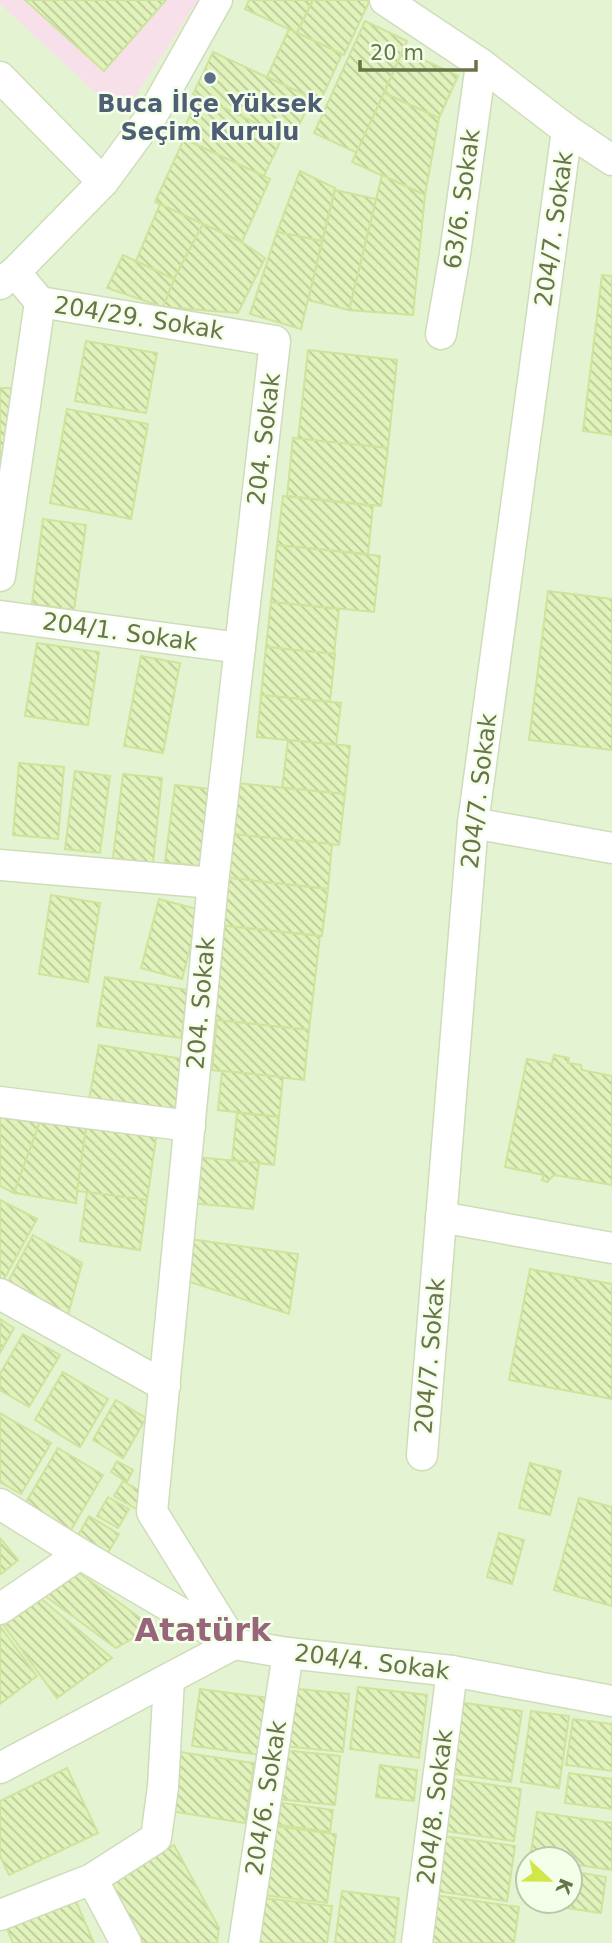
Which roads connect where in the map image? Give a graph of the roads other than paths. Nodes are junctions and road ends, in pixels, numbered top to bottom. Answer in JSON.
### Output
{"nodes":[{"id":1,"x":217,"y":0,"type":"edge"},
{"id":2,"x":385,"y":0,"type":"edge"},
{"id":3,"x":481,"y":64,"type":"junction"},
{"id":4,"x":0,"y":77,"type":"edge"},
{"id":5,"x":567,"y":131,"type":"junction"},
{"id":6,"x":612,"y":160,"type":"edge"},
{"id":7,"x":103,"y":182,"type":"junction"},
{"id":8,"x":7,"y":278,"type":"edge"},
{"id":9,"x":40,"y":302,"type":"junction"},
{"id":10,"x":442,"y":334,"type":"dead end"},
{"id":11,"x":275,"y":341,"type":"joint"},
{"id":12,"x":0,"y":576,"type":"edge"},
{"id":13,"x":0,"y":615,"type":"edge"},
{"id":14,"x":240,"y":648,"type":"junction"},
{"id":15,"x":473,"y":823,"type":"junction"},
{"id":16,"x":612,"y":848,"type":"edge"},
{"id":17,"x":0,"y":865,"type":"edge"},
{"id":18,"x":213,"y":883,"type":"junction"},
{"id":19,"x":0,"y":1102,"type":"edge"},
{"id":20,"x":190,"y":1126,"type":"junction"},
{"id":21,"x":441,"y":1217,"type":"junction"},
{"id":22,"x":612,"y":1248,"type":"edge"},
{"id":23,"x":0,"y":1294,"type":"edge"},
{"id":24,"x":164,"y":1386,"type":"junction"},
{"id":25,"x":422,"y":1455,"type":"dead end"},
{"id":26,"x":0,"y":1504,"type":"edge"},
{"id":27,"x":80,"y":1554,"type":"junction"},
{"id":28,"x":0,"y":1609,"type":"edge"},
{"id":29,"x":233,"y":1644,"type":"junction"},
{"id":30,"x":288,"y":1653,"type":"junction"},
{"id":31,"x":452,"y":1671,"type":"junction"},
{"id":32,"x":169,"y":1680,"type":"junction"},
{"id":33,"x":612,"y":1701,"type":"edge"},
{"id":34,"x":0,"y":1768,"type":"edge"},
{"id":35,"x":92,"y":1879,"type":"junction"},
{"id":36,"x":0,"y":1915,"type":"edge"},
{"id":37,"x":126,"y":1943,"type":"edge"},
{"id":38,"x":244,"y":1943,"type":"edge"},
{"id":39,"x":417,"y":1943,"type":"edge"}],
"edges":[{"from":1,"to":7,"type":"street"},
{"from":2,"to":3,"type":"street"},
{"from":3,"to":5,"type":"street"},
{"from":3,"to":10,"type":"street","name":"63/6. Sokak"},
{"from":4,"to":7,"type":"street"},
{"from":5,"to":6,"type":"street"},
{"from":5,"to":15,"type":"street","name":"204/7. Sokak"},
{"from":7,"to":8,"type":"street"},
{"from":8,"to":9,"type":"street","name":"204/29. Sokak"},
{"from":9,"to":11,"type":"street","name":"204/29. Sokak"},
{"from":9,"to":12,"type":"street"},
{"from":11,"to":14,"type":"street","name":"204. Sokak"},
{"from":13,"to":14,"type":"street","name":"204/1. Sokak"},
{"from":14,"to":18,"type":"street","name":"204. Sokak"},
{"from":15,"to":16,"type":"street"},
{"from":15,"to":21,"type":"street","name":"204/7. Sokak"},
{"from":17,"to":18,"type":"street"},
{"from":18,"to":20,"type":"street","name":"204. Sokak"},
{"from":19,"to":20,"type":"street"},
{"from":20,"to":24,"type":"street","name":"204. Sokak"},
{"from":21,"to":22,"type":"street"},
{"from":21,"to":25,"type":"street","name":"204/7. Sokak"},
{"from":23,"to":24,"type":"street"},
{"from":24,"to":29,"type":"street","name":"204. Sokak"},
{"from":26,"to":27,"type":"street","name":"204/4. Sokak"},
{"from":27,"to":28,"type":"street"},
{"from":27,"to":29,"type":"street","name":"204/4. Sokak"},
{"from":29,"to":30,"type":"street","name":"204/4. Sokak"},
{"from":29,"to":32,"type":"street"},
{"from":30,"to":31,"type":"street","name":"204/4. Sokak"},
{"from":30,"to":38,"type":"street","name":"204/6. Sokak"},
{"from":31,"to":33,"type":"street","name":"204/4. Sokak"},
{"from":31,"to":39,"type":"street","name":"204/8. Sokak"},
{"from":32,"to":34,"type":"street"},
{"from":32,"to":35,"type":"street"},
{"from":35,"to":36,"type":"street"},
{"from":35,"to":37,"type":"street"}]}
